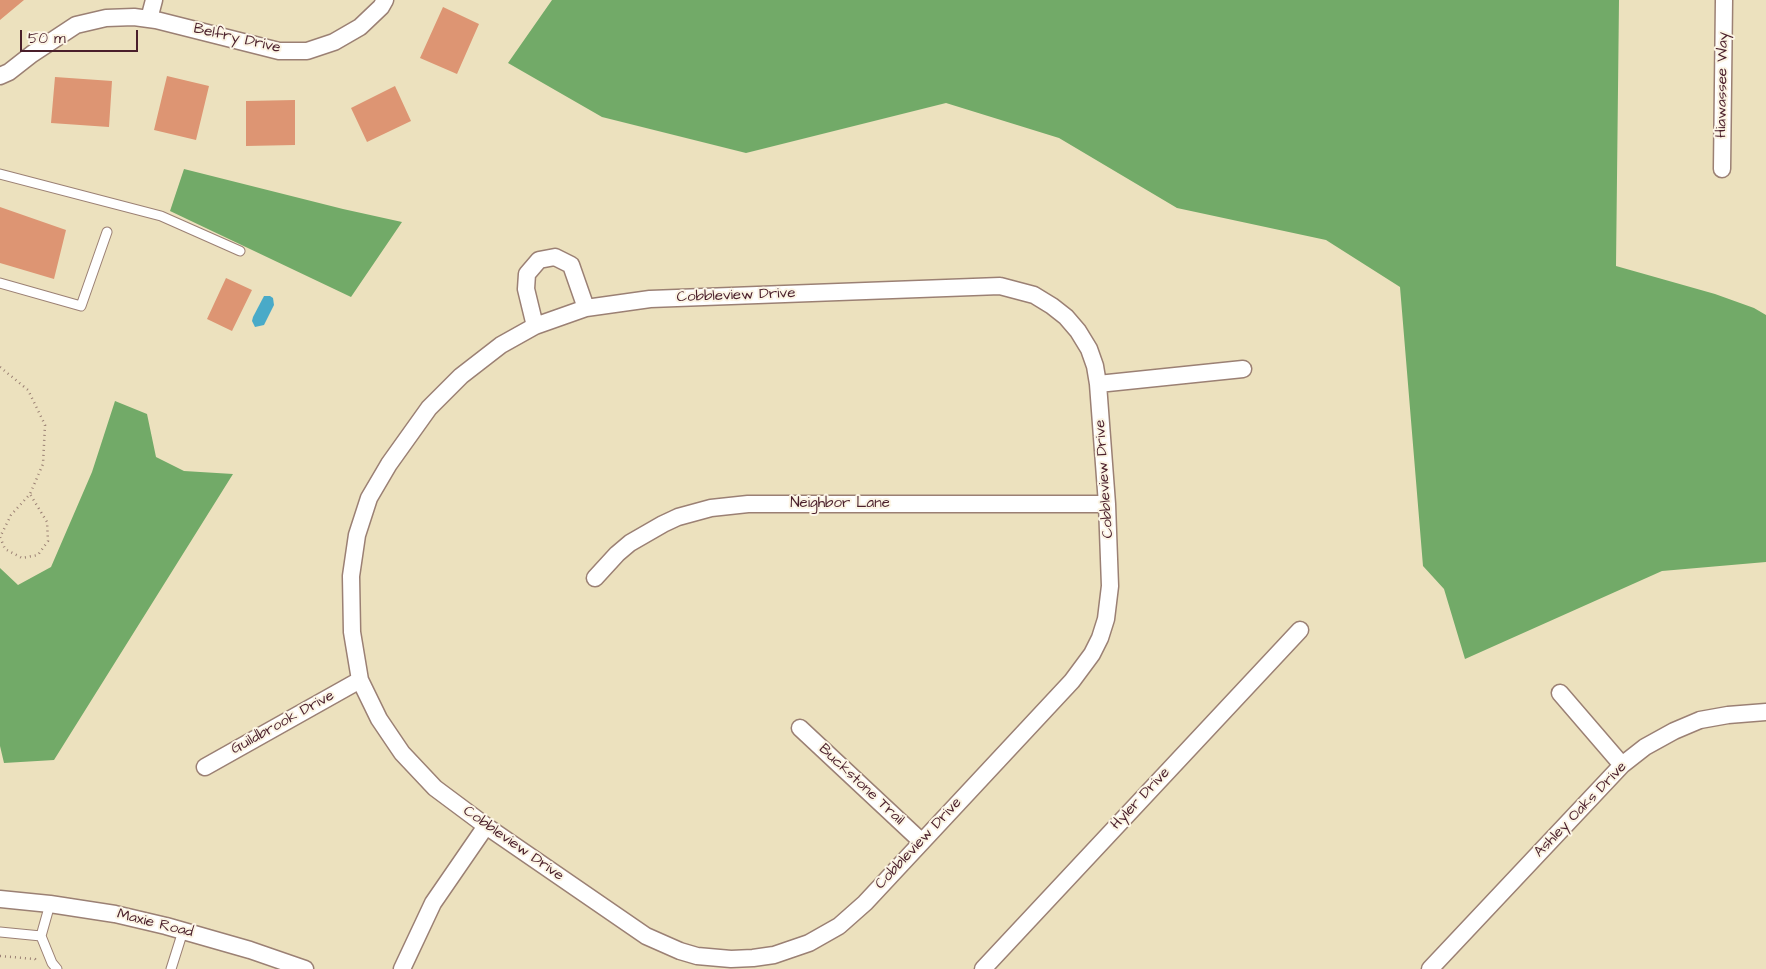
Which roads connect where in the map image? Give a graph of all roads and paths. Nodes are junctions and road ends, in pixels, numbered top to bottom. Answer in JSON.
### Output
{"nodes":[{"id":1,"x":154,"y":0,"type":"edge"},
{"id":2,"x":385,"y":0,"type":"edge"},
{"id":3,"x":1724,"y":0,"type":"edge"},
{"id":4,"x":149,"y":19,"type":"junction"},
{"id":5,"x":0,"y":76,"type":"edge"},
{"id":6,"x":1722,"y":169,"type":"dead end"},
{"id":7,"x":0,"y":174,"type":"edge"},
{"id":8,"x":107,"y":232,"type":"dead end"},
{"id":9,"x":240,"y":251,"type":"dead end"},
{"id":10,"x":0,"y":283,"type":"edge"},
{"id":11,"x":586,"y":308,"type":"junction"},
{"id":12,"x":535,"y":326,"type":"junction"},
{"id":13,"x":0,"y":367,"type":"edge"},
{"id":14,"x":1243,"y":369,"type":"dead end"},
{"id":15,"x":1098,"y":384,"type":"junction"},
{"id":16,"x":30,"y":494,"type":"junction"},
{"id":17,"x":1107,"y":504,"type":"junction"},
{"id":18,"x":595,"y":578,"type":"dead end"},
{"id":19,"x":1300,"y":630,"type":"dead end"},
{"id":20,"x":360,"y":680,"type":"junction"},
{"id":21,"x":1560,"y":693,"type":"dead end"},
{"id":22,"x":1766,"y":712,"type":"edge"},
{"id":23,"x":800,"y":728,"type":"dead end"},
{"id":24,"x":1622,"y":765,"type":"junction"},
{"id":25,"x":205,"y":766,"type":"dead end"},
{"id":26,"x":486,"y":826,"type":"junction"},
{"id":27,"x":922,"y":842,"type":"junction"},
{"id":28,"x":0,"y":899,"type":"edge"},
{"id":29,"x":50,"y":904,"type":"junction"},
{"id":30,"x":183,"y":930,"type":"junction"},
{"id":31,"x":0,"y":932,"type":"edge"},
{"id":32,"x":42,"y":936,"type":"junction"},
{"id":33,"x":0,"y":956,"type":"edge"},
{"id":34,"x":38,"y":964,"type":"dead end"},
{"id":35,"x":57,"y":969,"type":"edge"},
{"id":36,"x":171,"y":969,"type":"edge"},
{"id":37,"x":305,"y":969,"type":"edge"},
{"id":38,"x":402,"y":969,"type":"edge"},
{"id":39,"x":984,"y":969,"type":"edge"},
{"id":40,"x":1430,"y":969,"type":"edge"}],
"edges":[{"from":1,"to":4,"type":"street"},
{"from":2,"to":4,"type":"street","name":"Belfry Drive"},
{"from":3,"to":6,"type":"street","name":"Hiawassee Way"},
{"from":4,"to":5,"type":"street","name":"Belfry Drive"},
{"from":7,"to":9,"type":"lane"},
{"from":8,"to":10,"type":"lane"},
{"from":11,"to":12,"type":"street","name":"Cobbleview Drive"},
{"from":11,"to":12,"type":"street"},
{"from":11,"to":15,"type":"street","name":"Cobbleview Drive"},
{"from":12,"to":20,"type":"street","name":"Cobbleview Drive"},
{"from":13,"to":16,"type":"path"},
{"from":14,"to":15,"type":"street"},
{"from":15,"to":17,"type":"street","name":"Cobbleview Drive"},
{"from":16,"to":16,"type":"path"},
{"from":17,"to":18,"type":"street","name":"Neighbor Lane"},
{"from":17,"to":27,"type":"street","name":"Cobbleview Drive"},
{"from":19,"to":39,"type":"street","name":"Hyler Drive"},
{"from":20,"to":25,"type":"street","name":"Guildbrook Drive"},
{"from":20,"to":26,"type":"street","name":"Cobbleview Drive"},
{"from":21,"to":24,"type":"street"},
{"from":22,"to":24,"type":"street","name":"Ashley Oaks Drive"},
{"from":23,"to":27,"type":"street","name":"Buckstone Trail"},
{"from":24,"to":40,"type":"street","name":"Ashley Oaks Drive"},
{"from":26,"to":27,"type":"street","name":"Cobbleview Drive"},
{"from":26,"to":38,"type":"street"},
{"from":28,"to":29,"type":"street","name":"Maxie Road"},
{"from":29,"to":30,"type":"street","name":"Maxie Road"},
{"from":29,"to":32,"type":"lane"},
{"from":30,"to":36,"type":"lane"},
{"from":30,"to":37,"type":"street","name":"Maxie Road"},
{"from":31,"to":32,"type":"lane"},
{"from":32,"to":35,"type":"lane"},
{"from":33,"to":34,"type":"path"}]}
